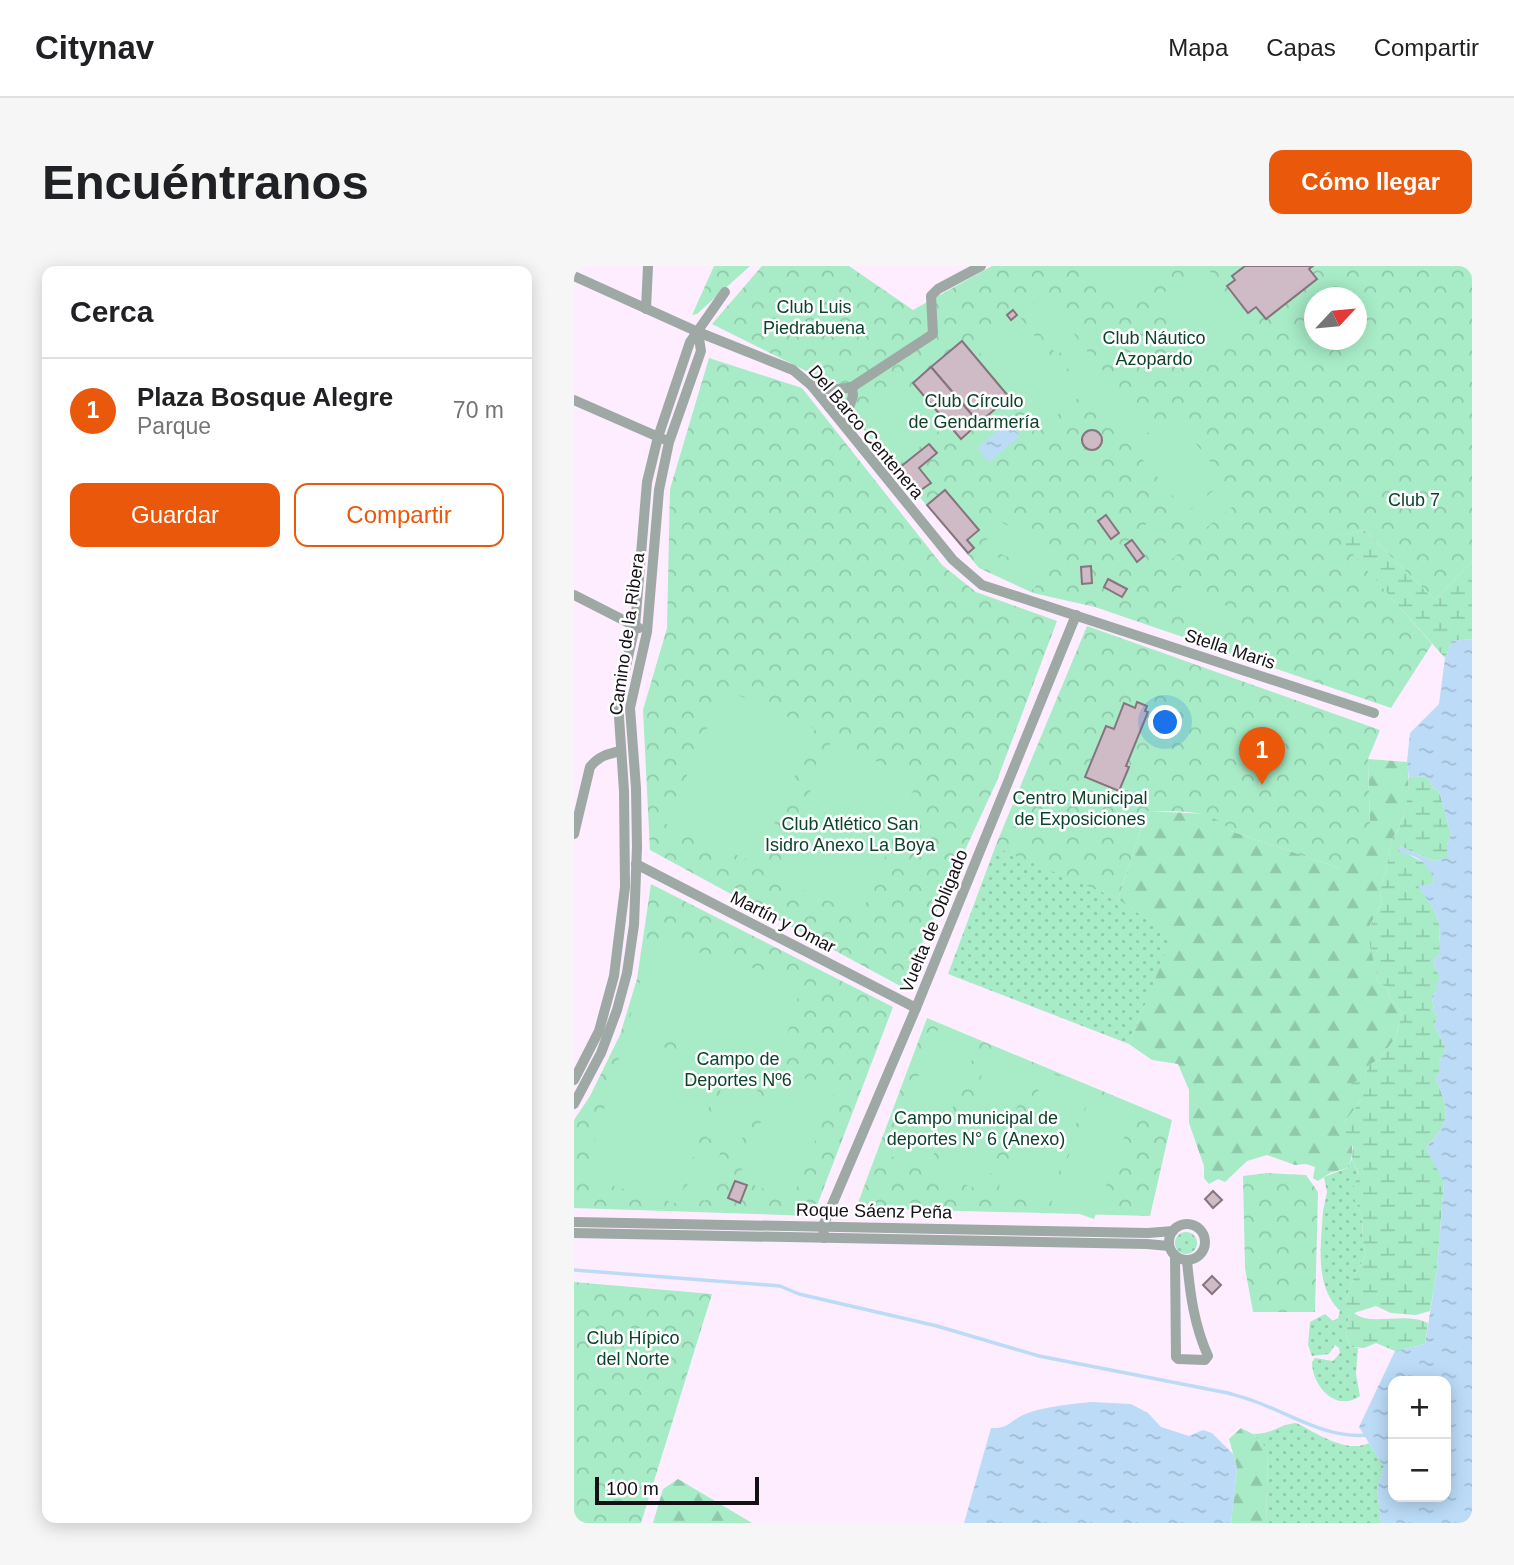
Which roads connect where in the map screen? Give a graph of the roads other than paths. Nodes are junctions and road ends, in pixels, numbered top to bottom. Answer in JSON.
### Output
{"nodes":[{"id":1,"x":648,"y":266,"type":"edge"},
{"id":2,"x":981,"y":266,"type":"edge"},
{"id":3,"x":574,"y":276,"type":"edge"},
{"id":4,"x":725,"y":292,"type":"dead end"},
{"id":5,"x":646,"y":309,"type":"junction"},
{"id":6,"x":698,"y":332,"type":"junction"},
{"id":7,"x":812,"y":386,"type":"junction"},
{"id":8,"x":852,"y":387,"type":"junction"},
{"id":9,"x":574,"y":400,"type":"edge"},
{"id":10,"x":828,"y":407,"type":"junction"},
{"id":11,"x":658,"y":437,"type":"junction"},
{"id":12,"x":670,"y":442,"type":"junction"},
{"id":13,"x":574,"y":595,"type":"edge"},
{"id":14,"x":1076,"y":615,"type":"junction"},
{"id":15,"x":635,"y":626,"type":"junction"},
{"id":16,"x":647,"y":632,"type":"junction"},
{"id":17,"x":1374,"y":713,"type":"dead end"},
{"id":18,"x":621,"y":751,"type":"junction"},
{"id":19,"x":576,"y":819,"type":"edge"},
{"id":20,"x":574,"y":834,"type":"edge"},
{"id":21,"x":636,"y":864,"type":"junction"},
{"id":22,"x":916,"y":1008,"type":"junction"},
{"id":23,"x":574,"y":1080,"type":"edge"},
{"id":24,"x":574,"y":1104,"type":"edge"},
{"id":25,"x":574,"y":1222,"type":"edge"},
{"id":26,"x":822,"y":1226,"type":"junction"},
{"id":27,"x":1173,"y":1231,"type":"junction"},
{"id":28,"x":574,"y":1233,"type":"edge"},
{"id":29,"x":824,"y":1238,"type":"junction"},
{"id":30,"x":1172,"y":1251,"type":"junction"},
{"id":31,"x":1187,"y":1261,"type":"junction"}],
"edges":[{"from":1,"to":5,"type":"street"},
{"from":2,"to":8,"type":"street"},
{"from":3,"to":5,"type":"street","name":"Del Barco Centenera"},
{"from":4,"to":6,"type":"street","name":"Camino de la Ribera"},
{"from":5,"to":6,"type":"street","name":"Del Barco Centenera"},
{"from":6,"to":7,"type":"street","name":"Del Barco Centenera"},
{"from":6,"to":11,"type":"street","name":"Camino de la Ribera"},
{"from":6,"to":12,"type":"street","name":"Camino de la Ribera"},
{"from":7,"to":8,"type":"street"},
{"from":7,"to":10,"type":"street","name":"Del Barco Centenera"},
{"from":8,"to":10,"type":"street"},
{"from":9,"to":11,"type":"street"},
{"from":10,"to":14,"type":"street","name":"Del Barco Centenera"},
{"from":11,"to":12,"type":"street"},
{"from":11,"to":15,"type":"street","name":"Camino de la Ribera"},
{"from":12,"to":16,"type":"street","name":"Camino de la Ribera"},
{"from":13,"to":15,"type":"street"},
{"from":14,"to":17,"type":"street","name":"Stella Maris"},
{"from":14,"to":22,"type":"street","name":"Vuelta de Obligado"},
{"from":15,"to":16,"type":"street"},
{"from":15,"to":18,"type":"street","name":"Camino de la Ribera"},
{"from":16,"to":21,"type":"street","name":"Camino de la Ribera"},
{"from":18,"to":19,"type":"street"},
{"from":18,"to":23,"type":"street","name":"Camino de la Ribera"},
{"from":19,"to":20,"type":"street"},
{"from":21,"to":22,"type":"street","name":"Martín y Omar"},
{"from":21,"to":24,"type":"street","name":"Camino de la Ribera"},
{"from":22,"to":26,"type":"street","name":"Vuelta de Obligado"},
{"from":25,"to":26,"type":"street","name":"Roque Sáenz Peña"},
{"from":26,"to":27,"type":"street","name":"Roque Sáenz Peña"},
{"from":26,"to":29,"type":"street"},
{"from":27,"to":30,"type":"street"},
{"from":27,"to":31,"type":"street","name":"Roque Sáenz Peña"},
{"from":28,"to":29,"type":"street","name":"Roque Sáenz Peña"},
{"from":29,"to":30,"type":"street","name":"Roque Sáenz Peña"},
{"from":30,"to":31,"type":"street","name":"Roque Sáenz Peña"},
{"from":30,"to":31,"type":"street"}]}
